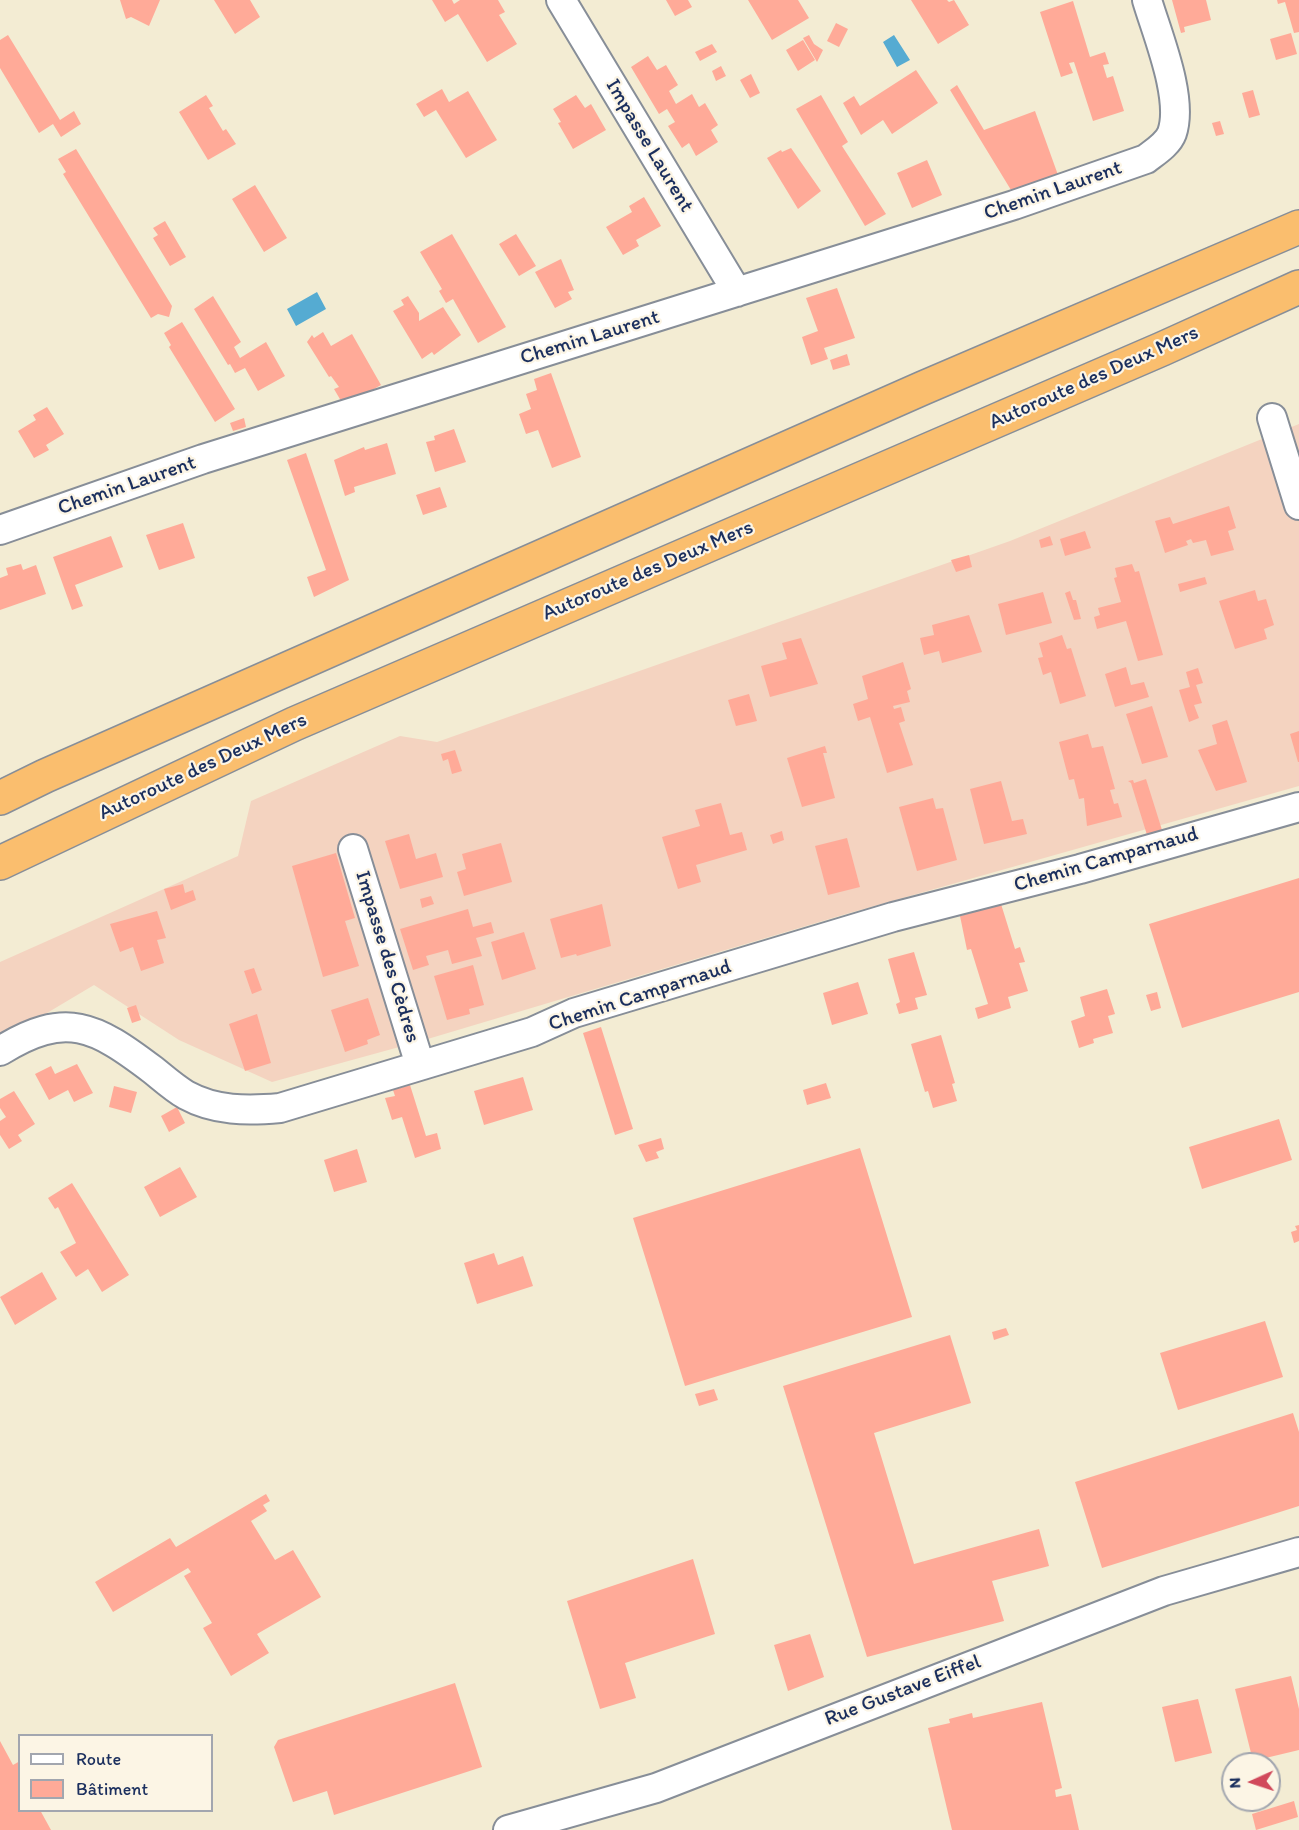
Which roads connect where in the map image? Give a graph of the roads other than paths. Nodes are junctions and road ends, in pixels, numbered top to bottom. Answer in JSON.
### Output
{"nodes":[{"id":1,"x":561,"y":0,"type":"edge"},
{"id":2,"x":1147,"y":0,"type":"edge"},
{"id":3,"x":1299,"y":227,"type":"edge"},
{"id":4,"x":1299,"y":287,"type":"edge"},
{"id":5,"x":736,"y":292,"type":"junction"},
{"id":6,"x":1272,"y":417,"type":"dead end"},
{"id":7,"x":1299,"y":505,"type":"edge"},
{"id":8,"x":0,"y":530,"type":"edge"},
{"id":9,"x":0,"y":798,"type":"edge"},
{"id":10,"x":1299,"y":807,"type":"edge"},
{"id":11,"x":353,"y":849,"type":"dead end"},
{"id":12,"x":0,"y":863,"type":"edge"},
{"id":13,"x":0,"y":1051,"type":"edge"},
{"id":14,"x":420,"y":1065,"type":"junction"},
{"id":15,"x":1299,"y":1552,"type":"edge"},
{"id":16,"x":508,"y":1830,"type":"edge"}],
"edges":[{"from":1,"to":5,"type":"street","name":"Impasse Laurent"},
{"from":2,"to":5,"type":"street","name":"Chemin Laurent"},
{"from":3,"to":9,"type":"highway"},
{"from":4,"to":12,"type":"highway","name":"Autoroute des Deux Mers"},
{"from":5,"to":8,"type":"street","name":"Chemin Laurent"},
{"from":6,"to":7,"type":"street"},
{"from":10,"to":14,"type":"street","name":"Chemin Camparnaud"},
{"from":11,"to":14,"type":"street","name":"Impasse des Cèdres"},
{"from":13,"to":14,"type":"street","name":"Chemin Camparnaud"},
{"from":15,"to":16,"type":"street","name":"Rue Gustave Eiffel"}]}
